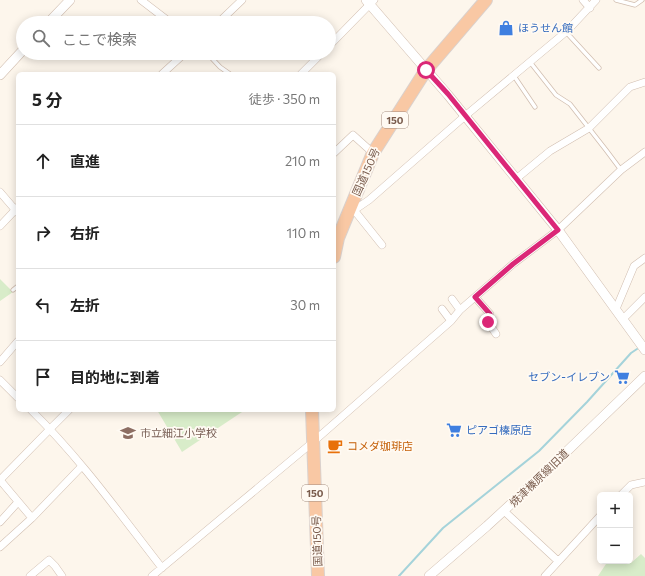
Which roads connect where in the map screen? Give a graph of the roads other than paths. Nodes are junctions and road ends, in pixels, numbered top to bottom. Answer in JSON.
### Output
{"nodes":[{"id":1,"x":70,"y":0,"type":"edge"},
{"id":2,"x":141,"y":0,"type":"edge"},
{"id":3,"x":242,"y":0,"type":"edge"},
{"id":4,"x":486,"y":0,"type":"edge"},
{"id":5,"x":582,"y":0,"type":"edge"},
{"id":6,"x":596,"y":0,"type":"edge"},
{"id":7,"x":616,"y":0,"type":"edge"},
{"id":8,"x":642,"y":0,"type":"edge"},
{"id":9,"x":370,"y":1,"type":"edge"},
{"id":10,"x":590,"y":8,"type":"junction"},
{"id":11,"x":55,"y":16,"type":"edge"},
{"id":12,"x":162,"y":16,"type":"edge"},
{"id":13,"x":225,"y":16,"type":"edge"},
{"id":14,"x":566,"y":32,"type":"junction"},
{"id":15,"x":336,"y":38,"type":"edge"},
{"id":16,"x":16,"y":58,"type":"edge"},
{"id":17,"x":177,"y":60,"type":"edge"},
{"id":18,"x":214,"y":60,"type":"edge"},
{"id":19,"x":315,"y":60,"type":"edge"},
{"id":20,"x":530,"y":62,"type":"junction"},
{"id":21,"x":599,"y":68,"type":"dead end"},
{"id":22,"x":426,"y":70,"type":"junction"},
{"id":23,"x":164,"y":72,"type":"edge"},
{"id":24,"x":227,"y":72,"type":"edge"},
{"id":25,"x":304,"y":72,"type":"edge"},
{"id":26,"x":0,"y":75,"type":"edge"},
{"id":27,"x":514,"y":76,"type":"junction"},
{"id":28,"x":645,"y":82,"type":"edge"},
{"id":29,"x":536,"y":107,"type":"dead end"},
{"id":30,"x":465,"y":116,"type":"junction"},
{"id":31,"x":589,"y":128,"type":"junction"},
{"id":32,"x":336,"y":151,"type":"edge"},
{"id":33,"x":645,"y":152,"type":"edge"},
{"id":34,"x":373,"y":153,"type":"junction"},
{"id":35,"x":621,"y":170,"type":"junction"},
{"id":36,"x":516,"y":179,"type":"junction"},
{"id":37,"x":0,"y":192,"type":"edge"},
{"id":38,"x":16,"y":209,"type":"edge"},
{"id":39,"x":16,"y":211,"type":"edge"},
{"id":40,"x":351,"y":212,"type":"junction"},
{"id":41,"x":0,"y":226,"type":"edge"},
{"id":42,"x":558,"y":230,"type":"junction"},
{"id":43,"x":336,"y":239,"type":"edge"},
{"id":44,"x":382,"y":246,"type":"dead end"},
{"id":45,"x":645,"y":258,"type":"edge"},
{"id":46,"x":16,"y":288,"type":"edge"},
{"id":47,"x":13,"y":290,"type":"dead end"},
{"id":48,"x":475,"y":297,"type":"junction"},
{"id":49,"x":645,"y":297,"type":"edge"},
{"id":50,"x":452,"y":299,"type":"dead end"},
{"id":51,"x":442,"y":309,"type":"dead end"},
{"id":52,"x":616,"y":309,"type":"junction"},
{"id":53,"x":460,"y":310,"type":"junction"},
{"id":54,"x":623,"y":319,"type":"junction"},
{"id":55,"x":450,"y":321,"type":"junction"},
{"id":56,"x":496,"y":334,"type":"dead end"},
{"id":57,"x":16,"y":343,"type":"edge"},
{"id":58,"x":644,"y":346,"type":"edge"},
{"id":59,"x":0,"y":362,"type":"edge"},
{"id":60,"x":645,"y":376,"type":"edge"},
{"id":61,"x":0,"y":380,"type":"edge"},
{"id":62,"x":16,"y":396,"type":"edge"},
{"id":63,"x":33,"y":412,"type":"edge"},
{"id":64,"x":67,"y":412,"type":"edge"},
{"id":65,"x":312,"y":412,"type":"edge"},
{"id":66,"x":50,"y":429,"type":"junction"},
{"id":67,"x":313,"y":442,"type":"junction"},
{"id":68,"x":82,"y":466,"type":"junction"},
{"id":69,"x":0,"y":480,"type":"edge"},
{"id":70,"x":645,"y":482,"type":"edge"},
{"id":71,"x":624,"y":492,"type":"edge"},
{"id":72,"x":18,"y":502,"type":"junction"},
{"id":73,"x":504,"y":511,"type":"junction"},
{"id":74,"x":32,"y":518,"type":"junction"},
{"id":75,"x":597,"y":519,"type":"edge"},
{"id":76,"x":0,"y":522,"type":"edge"},
{"id":77,"x":0,"y":547,"type":"edge"},
{"id":78,"x":558,"y":561,"type":"junction"},
{"id":79,"x":162,"y":568,"type":"junction"},
{"id":80,"x":30,"y":576,"type":"edge"},
{"id":81,"x":62,"y":576,"type":"edge"},
{"id":82,"x":152,"y":576,"type":"edge"},
{"id":83,"x":318,"y":576,"type":"edge"},
{"id":84,"x":429,"y":576,"type":"edge"},
{"id":85,"x":545,"y":576,"type":"edge"}],
"edges":[{"from":1,"to":11,"type":"street"},
{"from":2,"to":12,"type":"street"},
{"from":3,"to":13,"type":"street"},
{"from":4,"to":22,"type":"highway","name":"国道150号","number":"150"},
{"from":5,"to":10,"type":"street"},
{"from":6,"to":10,"type":"street"},
{"from":7,"to":8,"type":"lane"},
{"from":9,"to":15,"type":"street"},
{"from":9,"to":22,"type":"street"},
{"from":10,"to":14,"type":"street"},
{"from":14,"to":20,"type":"street"},
{"from":14,"to":21,"type":"lane"},
{"from":16,"to":26,"type":"street"},
{"from":17,"to":23,"type":"street"},
{"from":18,"to":24,"type":"lane"},
{"from":19,"to":25,"type":"street"},
{"from":20,"to":27,"type":"street"},
{"from":20,"to":31,"type":"lane"},
{"from":22,"to":30,"type":"street"},
{"from":22,"to":34,"type":"highway","name":"国道150号","number":"150"},
{"from":27,"to":29,"type":"lane"},
{"from":27,"to":30,"type":"street"},
{"from":28,"to":31,"type":"street"},
{"from":30,"to":36,"type":"street"},
{"from":30,"to":40,"type":"street"},
{"from":31,"to":35,"type":"lane"},
{"from":31,"to":36,"type":"street"},
{"from":32,"to":34,"type":"street"},
{"from":33,"to":35,"type":"street"},
{"from":34,"to":40,"type":"highway","name":"国道150号","number":"150"},
{"from":35,"to":42,"type":"street"},
{"from":36,"to":42,"type":"street"},
{"from":37,"to":38,"type":"street"},
{"from":39,"to":41,"type":"street"},
{"from":40,"to":43,"type":"highway","name":"国道150号","number":"150"},
{"from":40,"to":44,"type":"street"},
{"from":42,"to":48,"type":"street"},
{"from":42,"to":52,"type":"street"},
{"from":45,"to":52,"type":"street"},
{"from":46,"to":47,"type":"lane"},
{"from":48,"to":53,"type":"street"},
{"from":48,"to":56,"type":"street"},
{"from":49,"to":54,"type":"street"},
{"from":50,"to":53,"type":"street"},
{"from":51,"to":55,"type":"street"},
{"from":52,"to":54,"type":"street"},
{"from":53,"to":55,"type":"street"},
{"from":54,"to":58,"type":"street"},
{"from":55,"to":67,"type":"street"},
{"from":57,"to":59,"type":"street"},
{"from":60,"to":73,"type":"street","name":"焼津榛原線旧道"},
{"from":61,"to":62,"type":"street"},
{"from":63,"to":66,"type":"street"},
{"from":64,"to":66,"type":"street"},
{"from":65,"to":67,"type":"highway","name":"国道150号","number":"150"},
{"from":66,"to":68,"type":"street"},
{"from":66,"to":69,"type":"street"},
{"from":67,"to":79,"type":"street"},
{"from":67,"to":83,"type":"highway","name":"国道150号","number":"150"},
{"from":68,"to":74,"type":"street"},
{"from":68,"to":79,"type":"street"},
{"from":69,"to":72,"type":"street"},
{"from":70,"to":71,"type":"street"},
{"from":72,"to":74,"type":"street"},
{"from":72,"to":76,"type":"street"},
{"from":73,"to":78,"type":"street"},
{"from":73,"to":84,"type":"street","name":"焼津榛原線旧道"},
{"from":74,"to":77,"type":"street"},
{"from":75,"to":78,"type":"street"},
{"from":78,"to":85,"type":"street"},
{"from":79,"to":82,"type":"street"},
{"from":80,"to":81,"type":"street"}]}
